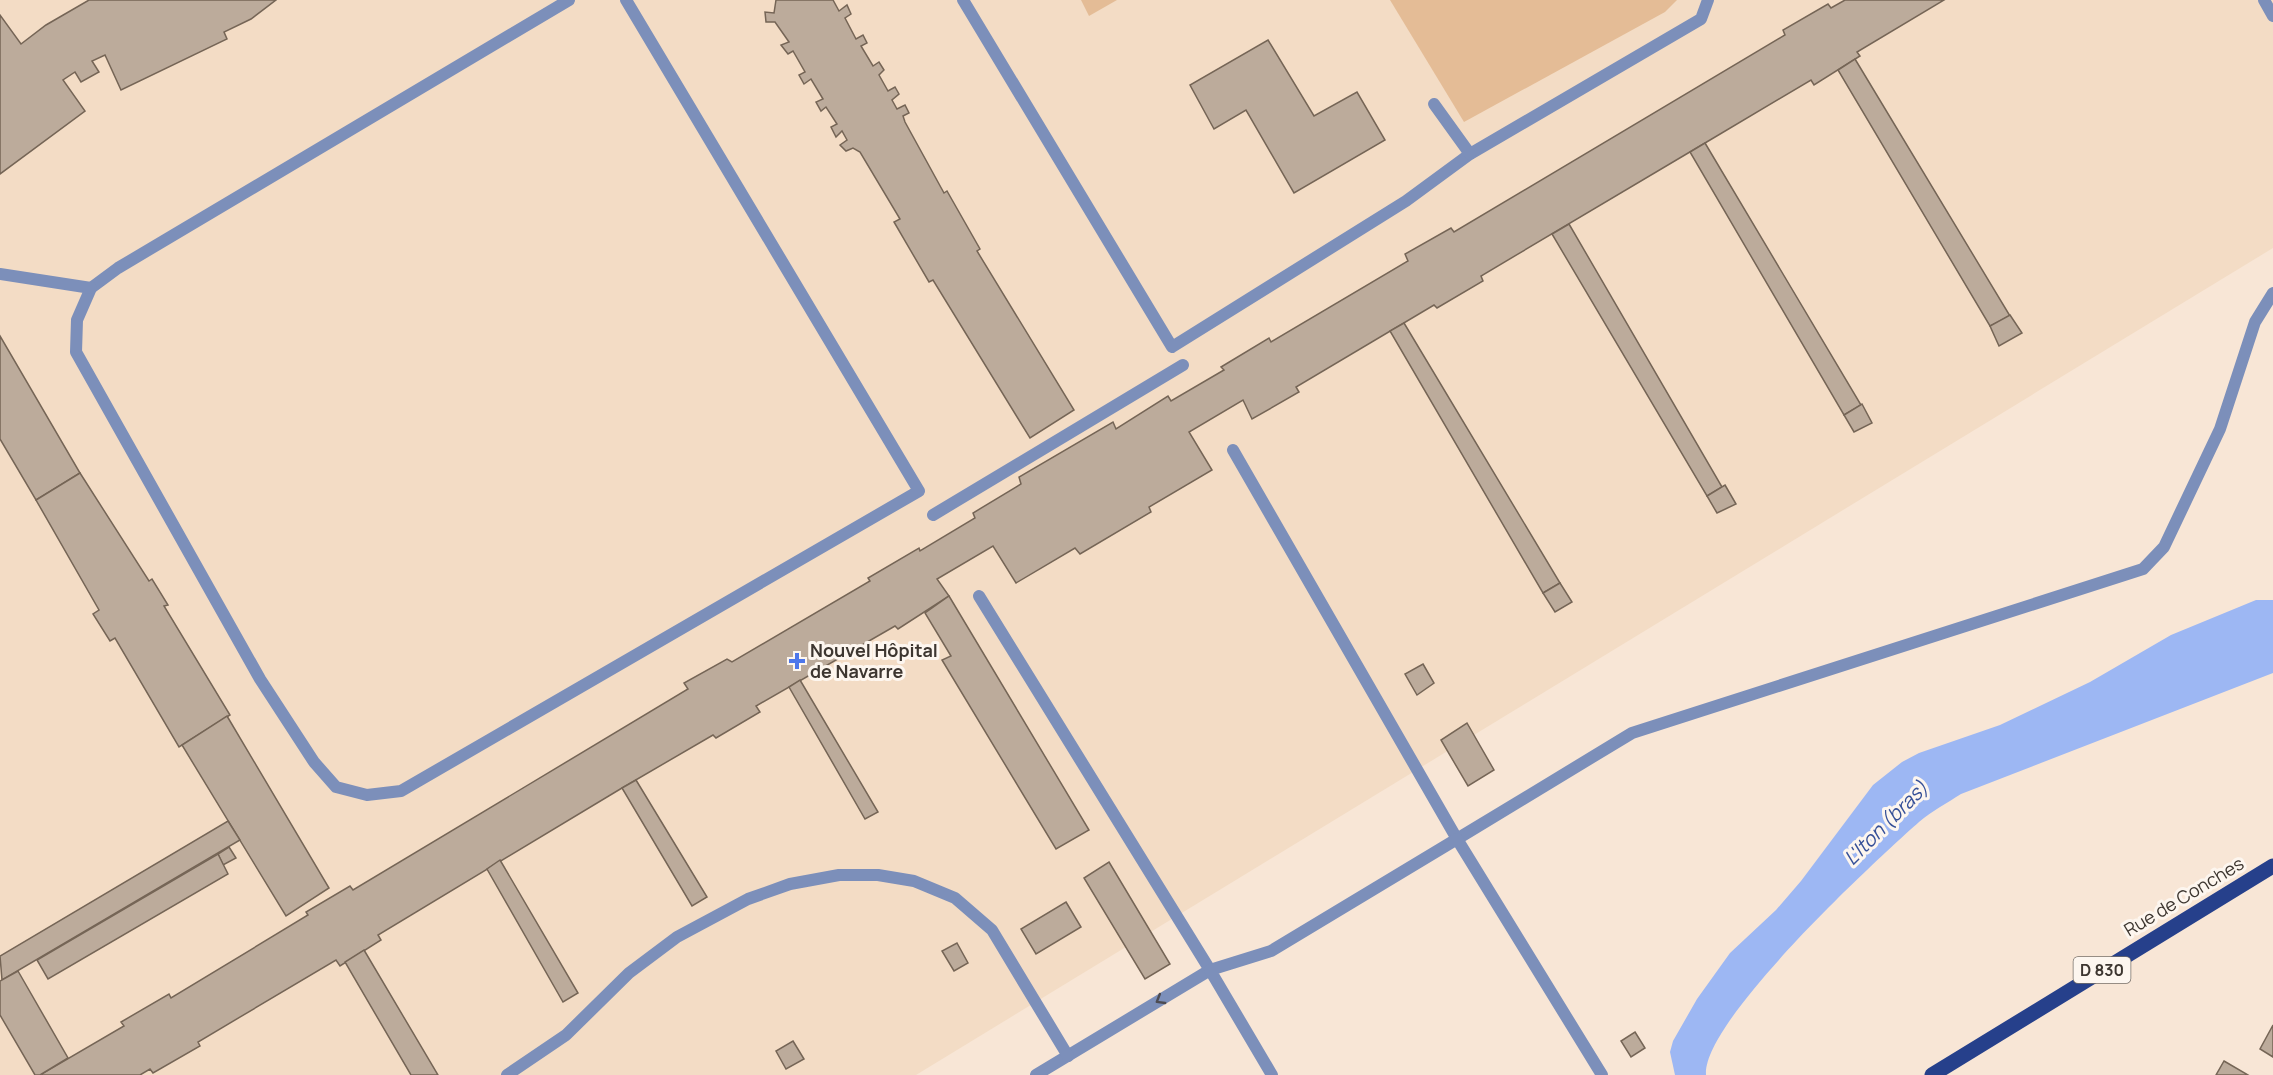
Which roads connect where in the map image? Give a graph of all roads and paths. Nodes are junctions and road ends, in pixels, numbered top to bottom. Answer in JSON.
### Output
{"nodes":[{"id":1,"x":569,"y":0,"type":"edge"},
{"id":2,"x":626,"y":0,"type":"edge"},
{"id":3,"x":963,"y":0,"type":"edge"},
{"id":4,"x":1708,"y":0,"type":"edge"},
{"id":5,"x":2264,"y":0,"type":"edge"},
{"id":6,"x":2273,"y":16,"type":"edge"},
{"id":7,"x":1434,"y":104,"type":"dead end"},
{"id":8,"x":1470,"y":154,"type":"junction"},
{"id":9,"x":0,"y":274,"type":"edge"},
{"id":10,"x":91,"y":288,"type":"junction"},
{"id":11,"x":2273,"y":293,"type":"edge"},
{"id":12,"x":1183,"y":365,"type":"dead end"},
{"id":13,"x":1233,"y":450,"type":"dead end"},
{"id":14,"x":933,"y":515,"type":"dead end"},
{"id":15,"x":979,"y":596,"type":"dead end"},
{"id":16,"x":1457,"y":838,"type":"junction"},
{"id":17,"x":2273,"y":866,"type":"edge"},
{"id":18,"x":1210,"y":970,"type":"junction"},
{"id":19,"x":1068,"y":1056,"type":"junction"},
{"id":20,"x":507,"y":1075,"type":"edge"},
{"id":21,"x":1036,"y":1075,"type":"edge"},
{"id":22,"x":1272,"y":1075,"type":"edge"},
{"id":23,"x":1602,"y":1075,"type":"edge"},
{"id":24,"x":1932,"y":1075,"type":"edge"}],
"edges":[{"from":1,"to":10,"type":"street"},
{"from":2,"to":10,"type":"street"},
{"from":3,"to":8,"type":"street"},
{"from":4,"to":8,"type":"street"},
{"from":5,"to":6,"type":"street"},
{"from":7,"to":8,"type":"street"},
{"from":9,"to":10,"type":"street"},
{"from":11,"to":16,"type":"street"},
{"from":12,"to":14,"type":"street"},
{"from":13,"to":16,"type":"street"},
{"from":15,"to":18,"type":"street"},
{"from":16,"to":18,"type":"street"},
{"from":16,"to":23,"type":"street"},
{"from":17,"to":24,"type":"main road","name":"Rue de Conches","number":"D 830"},
{"from":18,"to":19,"type":"street","one_way":true},
{"from":18,"to":22,"type":"street"},
{"from":19,"to":20,"type":"street"},
{"from":19,"to":21,"type":"street"}]}
